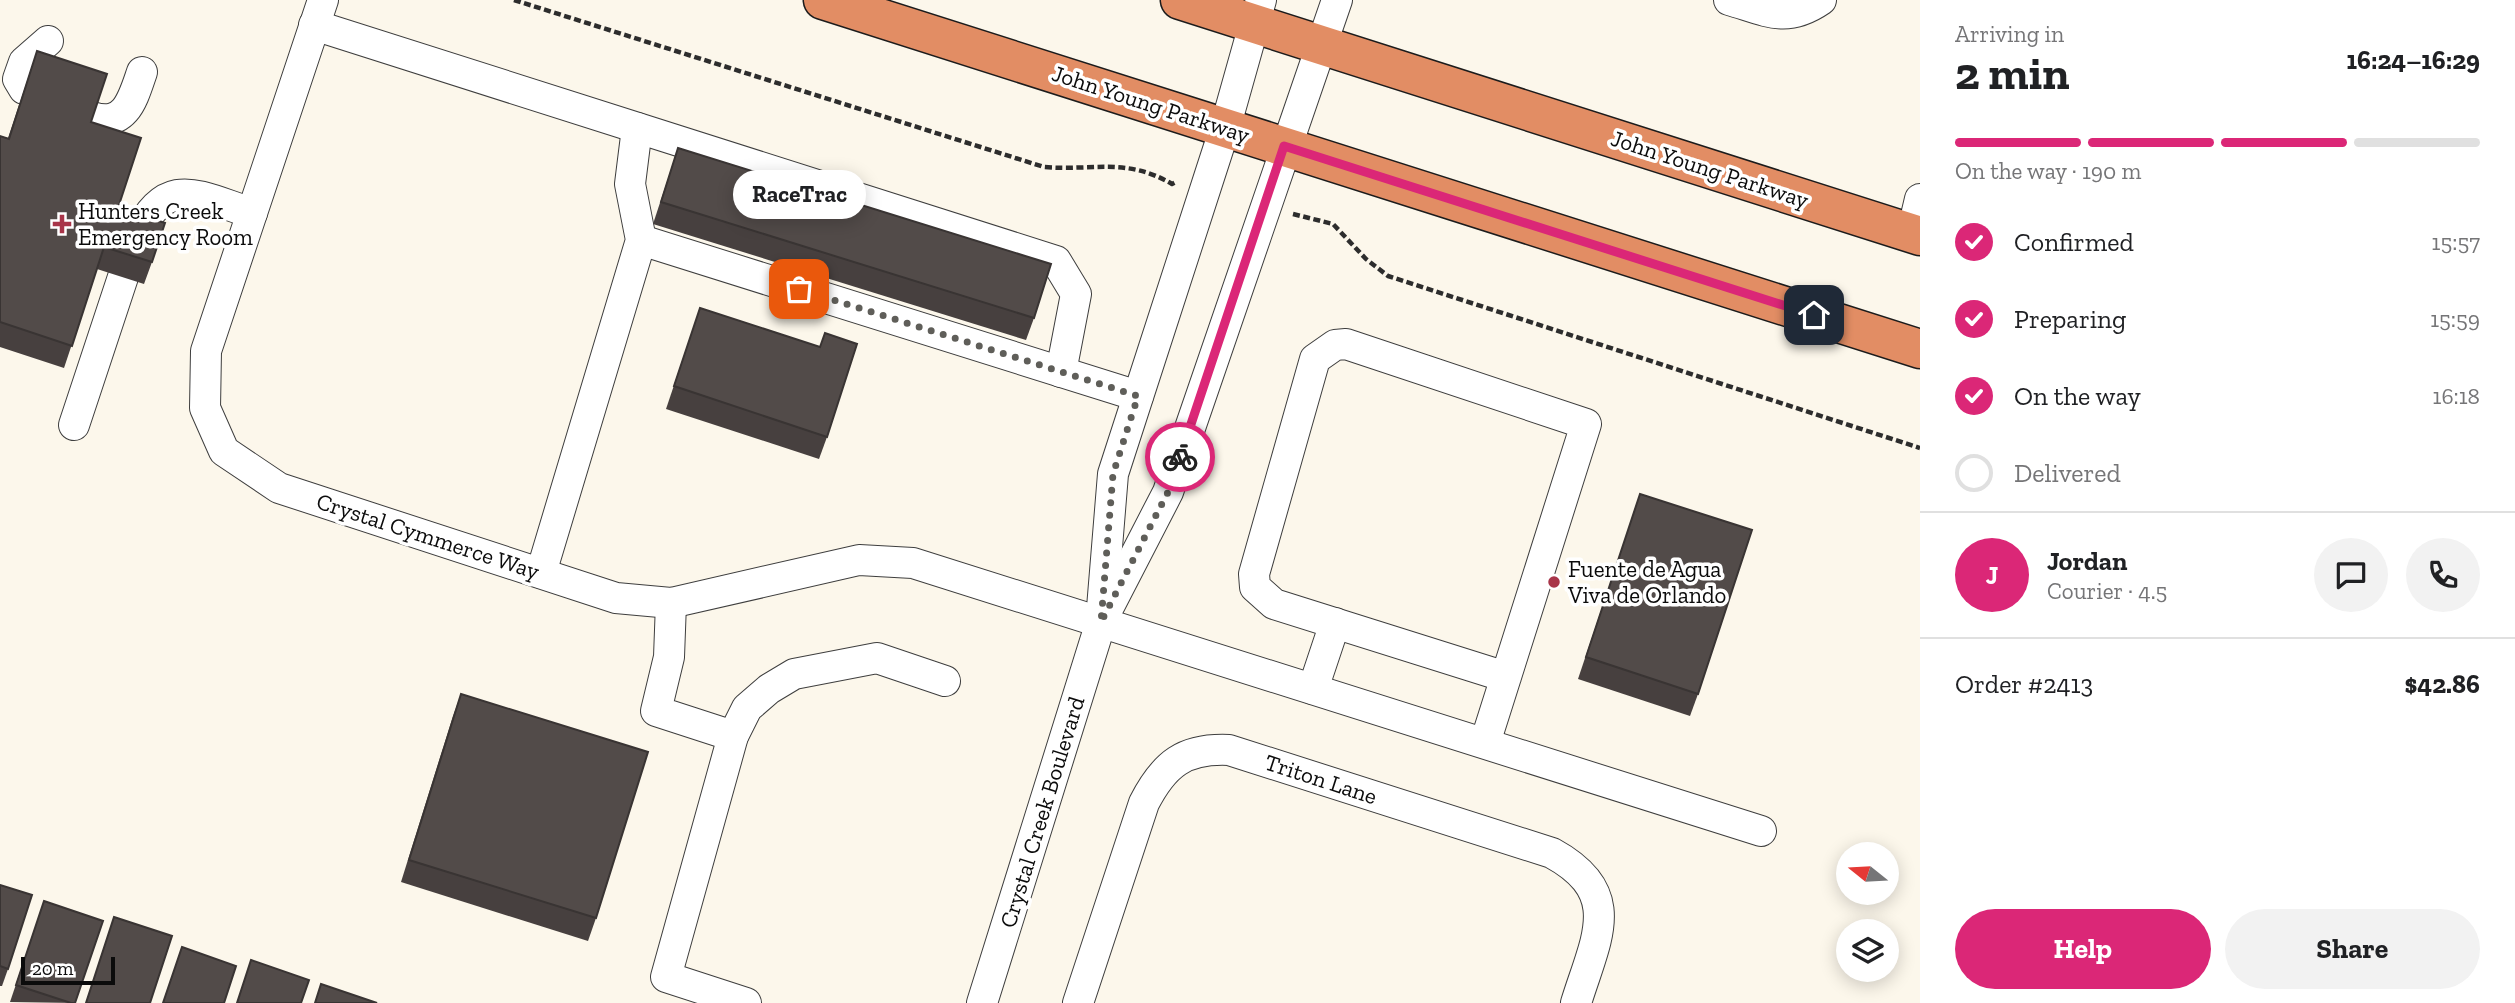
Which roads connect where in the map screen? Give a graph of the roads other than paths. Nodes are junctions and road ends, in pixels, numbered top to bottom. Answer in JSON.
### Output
{"nodes":[{"id":1,"x":823,"y":0,"type":"edge"},
{"id":2,"x":1180,"y":0,"type":"edge"},
{"id":3,"x":1337,"y":0,"type":"edge"},
{"id":4,"x":1729,"y":0,"type":"edge"},
{"id":5,"x":1821,"y":0,"type":"edge"},
{"id":6,"x":1257,"y":12,"type":"edge"},
{"id":7,"x":318,"y":13,"type":"edge"},
{"id":8,"x":48,"y":41,"type":"dead end"},
{"id":9,"x":1321,"y":46,"type":"junction"},
{"id":10,"x":142,"y":72,"type":"dead end"},
{"id":11,"x":24,"y":89,"type":"edge"},
{"id":12,"x":92,"y":117,"type":"edge"},
{"id":13,"x":637,"y":128,"type":"junction"},
{"id":14,"x":1225,"y":128,"type":"junction"},
{"id":15,"x":1284,"y":146,"type":"junction"},
{"id":16,"x":252,"y":213,"type":"junction"},
{"id":17,"x":1917,"y":223,"type":"edge"},
{"id":18,"x":136,"y":238,"type":"edge"},
{"id":19,"x":641,"y":240,"type":"junction"},
{"id":20,"x":122,"y":277,"type":"edge"},
{"id":21,"x":1920,"y":349,"type":"edge"},
{"id":22,"x":1061,"y":372,"type":"junction"},
{"id":23,"x":1138,"y":396,"type":"junction"},
{"id":24,"x":74,"y":425,"type":"dead end"},
{"id":25,"x":541,"y":573,"type":"junction"},
{"id":26,"x":671,"y":603,"type":"junction"},
{"id":27,"x":1101,"y":622,"type":"junction"},
{"id":28,"x":1335,"y":623,"type":"junction"},
{"id":29,"x":1506,"y":677,"type":"junction"},
{"id":30,"x":945,"y":681,"type":"dead end"},
{"id":31,"x":1313,"y":689,"type":"junction"},
{"id":32,"x":733,"y":736,"type":"junction"},
{"id":33,"x":1485,"y":743,"type":"junction"},
{"id":34,"x":1761,"y":831,"type":"dead end"},
{"id":35,"x":746,"y":1003,"type":"edge"},
{"id":36,"x":982,"y":1003,"type":"edge"},
{"id":37,"x":1078,"y":1003,"type":"edge"},
{"id":38,"x":1576,"y":1003,"type":"edge"}],
"edges":[{"from":1,"to":14,"type":"highway","name":"John Young Parkway"},
{"from":2,"to":6,"type":"highway","name":"John Young Parkway"},
{"from":3,"to":9,"type":"street","name":"Crystal Creek Boulevard"},
{"from":4,"to":5,"type":"street"},
{"from":6,"to":9,"type":"highway","name":"John Young Parkway"},
{"from":6,"to":14,"type":"street","name":"Crystal Creek Boulevard"},
{"from":7,"to":13,"type":"street"},
{"from":7,"to":16,"type":"street","name":"Crystal Cymmerce Way"},
{"from":8,"to":11,"type":"street"},
{"from":9,"to":15,"type":"street","name":"Crystal Creek Boulevard"},
{"from":9,"to":17,"type":"highway","name":"John Young Parkway"},
{"from":10,"to":12,"type":"street"},
{"from":13,"to":19,"type":"street"},
{"from":13,"to":22,"type":"street"},
{"from":14,"to":15,"type":"highway","name":"John Young Parkway"},
{"from":14,"to":23,"type":"street","name":"Crystal Creek Boulevard"},
{"from":15,"to":21,"type":"highway","name":"John Young Parkway"},
{"from":15,"to":27,"type":"street","name":"Crystal Creek Boulevard"},
{"from":16,"to":18,"type":"street"},
{"from":16,"to":25,"type":"street","name":"Crystal Cymmerce Way"},
{"from":19,"to":22,"type":"street"},
{"from":19,"to":25,"type":"street"},
{"from":20,"to":24,"type":"street"},
{"from":22,"to":23,"type":"street"},
{"from":23,"to":27,"type":"street","name":"Crystal Creek Boulevard"},
{"from":25,"to":26,"type":"street","name":"Crystal Cymmerce Way"},
{"from":26,"to":27,"type":"street","name":"Crystal Cymmerce Way"},
{"from":26,"to":32,"type":"street"},
{"from":27,"to":31,"type":"street","name":"Crystal Cymmerce Way"},
{"from":27,"to":36,"type":"street","name":"Crystal Creek Boulevard"},
{"from":28,"to":29,"type":"street"},
{"from":28,"to":29,"type":"street"},
{"from":28,"to":31,"type":"street"},
{"from":29,"to":33,"type":"street"},
{"from":30,"to":32,"type":"street"},
{"from":31,"to":33,"type":"street","name":"Crystal Cymmerce Way"},
{"from":32,"to":35,"type":"street"},
{"from":33,"to":34,"type":"street","name":"Crystal Cymmerce Way"},
{"from":37,"to":38,"type":"street","name":"Triton Lane"}]}
